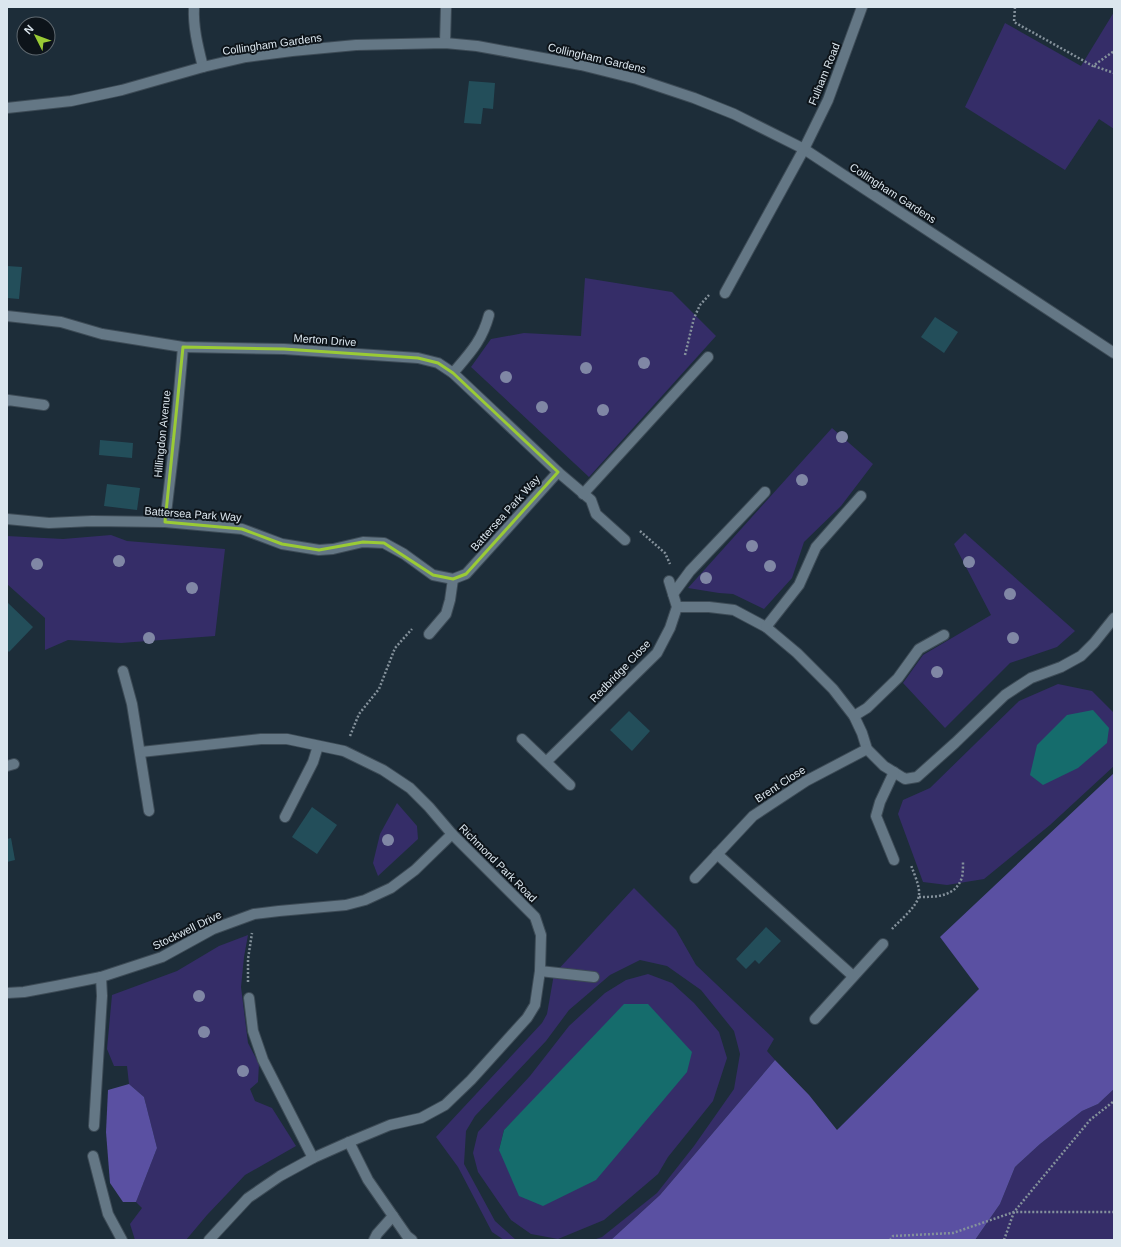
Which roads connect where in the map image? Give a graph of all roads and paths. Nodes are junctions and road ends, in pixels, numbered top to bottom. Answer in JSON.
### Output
{"nodes":[{"id":1,"x":194,"y":7,"type":"edge"},
{"id":2,"x":446,"y":7,"type":"edge"},
{"id":3,"x":862,"y":7,"type":"edge"},
{"id":4,"x":1015,"y":7,"type":"edge"},
{"id":5,"x":445,"y":43,"type":"junction"},
{"id":6,"x":1114,"y":51,"type":"edge"},
{"id":7,"x":1094,"y":66,"type":"junction"},
{"id":8,"x":203,"y":67,"type":"junction"},
{"id":9,"x":1114,"y":73,"type":"edge"},
{"id":10,"x":7,"y":108,"type":"edge"},
{"id":11,"x":804,"y":149,"type":"junction"},
{"id":12,"x":725,"y":293,"type":"dead end"},
{"id":13,"x":710,"y":294,"type":"dead end"},
{"id":14,"x":489,"y":314,"type":"dead end"},
{"id":15,"x":7,"y":316,"type":"edge"},
{"id":16,"x":183,"y":347,"type":"junction"},
{"id":17,"x":1114,"y":353,"type":"edge"},
{"id":18,"x":685,"y":356,"type":"dead end"},
{"id":19,"x":708,"y":357,"type":"dead end"},
{"id":20,"x":453,"y":373,"type":"junction"},
{"id":21,"x":7,"y":402,"type":"edge"},
{"id":22,"x":44,"y":405,"type":"dead end"},
{"id":23,"x":558,"y":472,"type":"junction"},
{"id":24,"x":765,"y":492,"type":"dead end"},
{"id":25,"x":861,"y":496,"type":"dead end"},
{"id":26,"x":587,"y":497,"type":"junction"},
{"id":27,"x":7,"y":519,"type":"edge"},
{"id":28,"x":165,"y":522,"type":"junction"},
{"id":29,"x":625,"y":540,"type":"dead end"},
{"id":30,"x":453,"y":579,"type":"junction"},
{"id":31,"x":669,"y":581,"type":"dead end"},
{"id":32,"x":673,"y":594,"type":"junction"},
{"id":33,"x":677,"y":607,"type":"junction"},
{"id":34,"x":1114,"y":618,"type":"edge"},
{"id":35,"x":414,"y":627,"type":"dead end"},
{"id":36,"x":766,"y":627,"type":"junction"},
{"id":37,"x":429,"y":634,"type":"dead end"},
{"id":38,"x":944,"y":635,"type":"dead end"},
{"id":39,"x":123,"y":671,"type":"dead end"},
{"id":40,"x":854,"y":716,"type":"junction"},
{"id":41,"x":522,"y":739,"type":"dead end"},
{"id":42,"x":318,"y":746,"type":"junction"},
{"id":43,"x":867,"y":749,"type":"junction"},
{"id":44,"x":344,"y":751,"type":"junction"},
{"id":45,"x":141,"y":752,"type":"junction"},
{"id":46,"x":547,"y":761,"type":"junction"},
{"id":47,"x":894,"y":772,"type":"junction"},
{"id":48,"x":570,"y":785,"type":"dead end"},
{"id":49,"x":149,"y":811,"type":"dead end"},
{"id":50,"x":285,"y":817,"type":"dead end"},
{"id":51,"x":452,"y":834,"type":"junction"},
{"id":52,"x":717,"y":854,"type":"junction"},
{"id":53,"x":894,"y":860,"type":"dead end"},
{"id":54,"x":963,"y":861,"type":"dead end"},
{"id":55,"x":695,"y":878,"type":"dead end"},
{"id":56,"x":919,"y":897,"type":"dead end"},
{"id":57,"x":254,"y":914,"type":"junction"},
{"id":58,"x":882,"y":944,"type":"dead end"},
{"id":59,"x":540,"y":971,"type":"junction"},
{"id":60,"x":853,"y":976,"type":"junction"},
{"id":61,"x":100,"y":977,"type":"junction"},
{"id":62,"x":594,"y":977,"type":"dead end"},
{"id":63,"x":7,"y":993,"type":"edge"},
{"id":64,"x":248,"y":998,"type":"joint"},
{"id":65,"x":815,"y":1019,"type":"dead end"},
{"id":66,"x":1114,"y":1101,"type":"edge"},
{"id":67,"x":94,"y":1126,"type":"dead end"},
{"id":68,"x":349,"y":1142,"type":"junction"},
{"id":69,"x":93,"y":1156,"type":"dead end"},
{"id":70,"x":313,"y":1158,"type":"junction"},
{"id":71,"x":1014,"y":1212,"type":"junction"},
{"id":72,"x":1114,"y":1212,"type":"edge"},
{"id":73,"x":393,"y":1216,"type":"junction"},
{"id":74,"x":122,"y":1240,"type":"edge"},
{"id":75,"x":209,"y":1240,"type":"edge"},
{"id":76,"x":374,"y":1240,"type":"edge"},
{"id":77,"x":412,"y":1240,"type":"edge"},
{"id":78,"x":890,"y":1240,"type":"edge"},
{"id":79,"x":1004,"y":1240,"type":"edge"}],
"edges":[{"from":1,"to":8,"type":"street"},
{"from":2,"to":5,"type":"street"},
{"from":3,"to":11,"type":"street","name":"Fulham Road"},
{"from":4,"to":7,"type":"path"},
{"from":5,"to":8,"type":"street","name":"Collingham Gardens"},
{"from":5,"to":11,"type":"street","name":"Collingham Gardens"},
{"from":6,"to":7,"type":"path"},
{"from":7,"to":9,"type":"path"},
{"from":8,"to":10,"type":"street","name":"Collingham Gardens"},
{"from":11,"to":12,"type":"street","name":"Fulham Road"},
{"from":11,"to":17,"type":"street","name":"Collingham Gardens"},
{"from":13,"to":18,"type":"path"},
{"from":14,"to":20,"type":"street"},
{"from":15,"to":16,"type":"street","name":"Merton Drive"},
{"from":16,"to":20,"type":"street","name":"Merton Drive"},
{"from":16,"to":28,"type":"street","name":"Hillingdon Avenue"},
{"from":19,"to":26,"type":"street"},
{"from":20,"to":23,"type":"street","name":"Merton Drive"},
{"from":21,"to":22,"type":"street"},
{"from":23,"to":26,"type":"street","name":"Merton Drive"},
{"from":23,"to":30,"type":"street","name":"Battersea Park Way"},
{"from":24,"to":32,"type":"street"},
{"from":25,"to":36,"type":"street"},
{"from":26,"to":29,"type":"street"},
{"from":27,"to":28,"type":"street","name":"Battersea Park Way"},
{"from":28,"to":30,"type":"street","name":"Battersea Park Way"},
{"from":30,"to":37,"type":"street"},
{"from":31,"to":32,"type":"street"},
{"from":32,"to":33,"type":"street"},
{"from":33,"to":36,"type":"street"},
{"from":33,"to":46,"type":"street","name":"Redbridge Close"},
{"from":34,"to":47,"type":"street"},
{"from":35,"to":44,"type":"path"},
{"from":36,"to":40,"type":"street"},
{"from":38,"to":40,"type":"street"},
{"from":39,"to":45,"type":"street"},
{"from":40,"to":43,"type":"street"},
{"from":41,"to":46,"type":"street"},
{"from":42,"to":44,"type":"street","name":"Richmond Park Road"},
{"from":42,"to":45,"type":"street","name":"Richmond Park Road"},
{"from":42,"to":50,"type":"street"},
{"from":43,"to":47,"type":"street"},
{"from":43,"to":52,"type":"street","name":"Brent Close"},
{"from":44,"to":51,"type":"street","name":"Richmond Park Road"},
{"from":45,"to":49,"type":"street"},
{"from":46,"to":48,"type":"street"},
{"from":47,"to":53,"type":"street"},
{"from":51,"to":57,"type":"street","name":"Stockwell Drive"},
{"from":51,"to":59,"type":"street","name":"Richmond Park Road"},
{"from":52,"to":55,"type":"street","name":"Brent Close"},
{"from":52,"to":60,"type":"street"},
{"from":54,"to":56,"type":"path"},
{"from":57,"to":61,"type":"street","name":"Stockwell Drive"},
{"from":57,"to":64,"type":"path"},
{"from":58,"to":60,"type":"street"},
{"from":59,"to":62,"type":"street"},
{"from":59,"to":68,"type":"street","name":"Richmond Park Road"},
{"from":60,"to":65,"type":"street"},
{"from":61,"to":63,"type":"street","name":"Stockwell Drive"},
{"from":61,"to":67,"type":"street"},
{"from":64,"to":70,"type":"street"},
{"from":66,"to":71,"type":"path"},
{"from":68,"to":70,"type":"street","name":"Richmond Park Road"},
{"from":68,"to":73,"type":"street"},
{"from":69,"to":74,"type":"street"},
{"from":70,"to":75,"type":"street","name":"Richmond Park Road"},
{"from":71,"to":72,"type":"path"},
{"from":71,"to":78,"type":"path"},
{"from":71,"to":79,"type":"path"},
{"from":73,"to":76,"type":"street"},
{"from":73,"to":77,"type":"street"}]}
